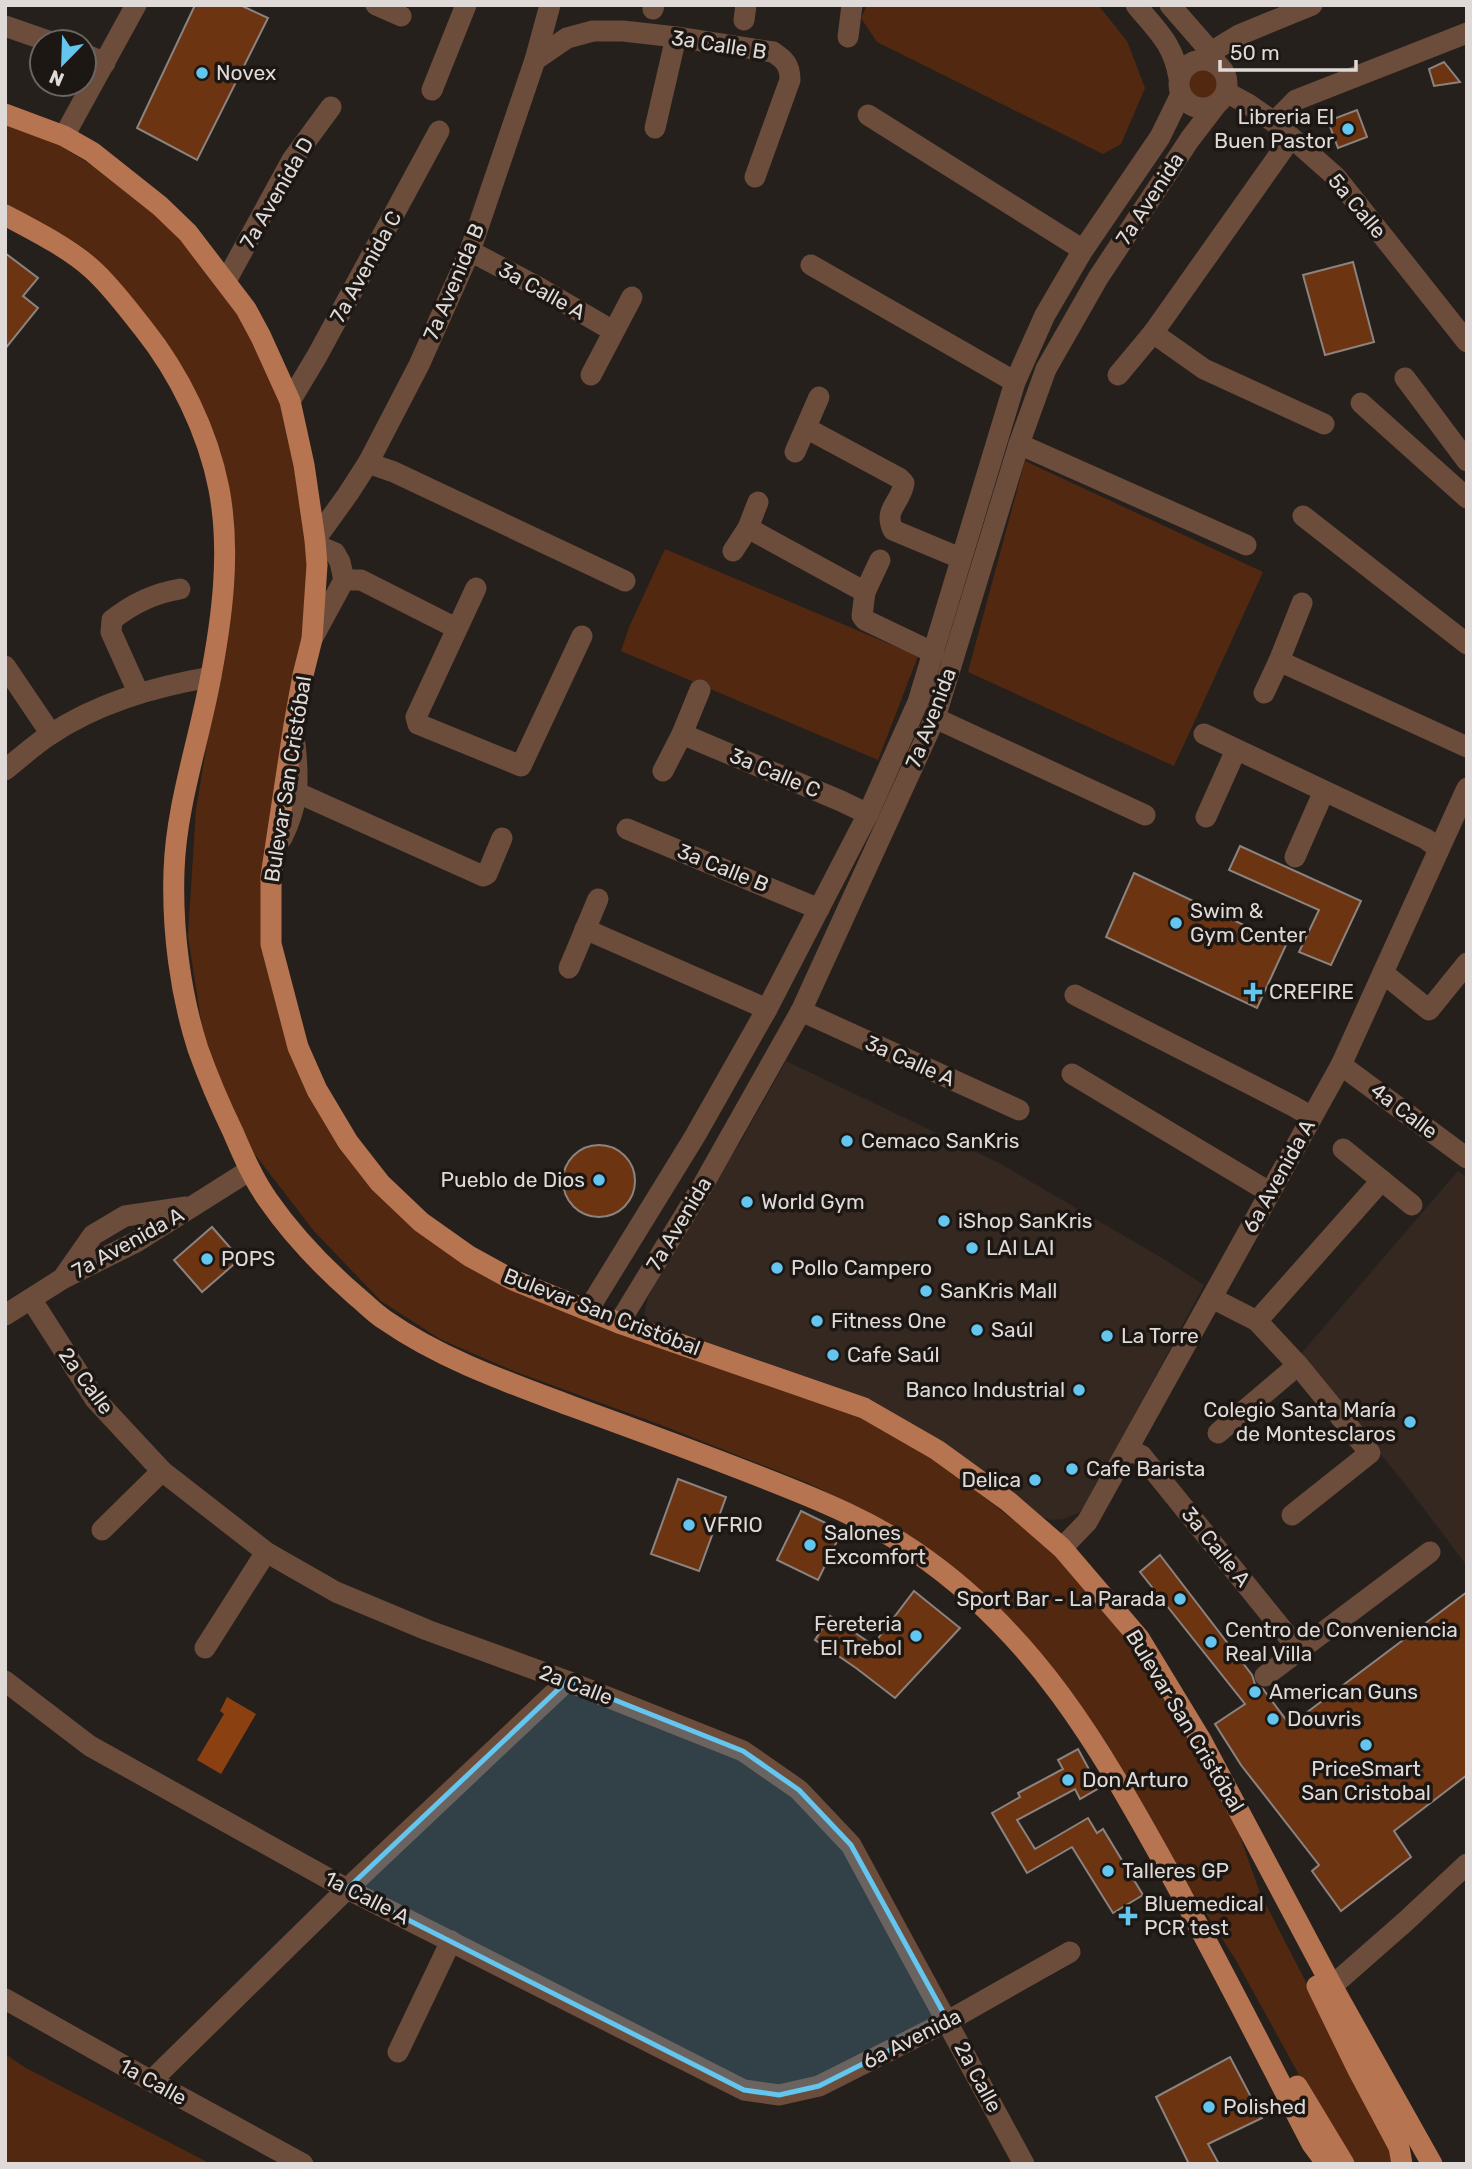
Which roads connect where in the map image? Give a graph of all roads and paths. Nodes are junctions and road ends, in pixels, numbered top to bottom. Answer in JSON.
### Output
{"nodes":[{"id":1,"x":136,"y":5,"type":"edge"},
{"id":2,"x":376,"y":5,"type":"edge"},
{"id":3,"x":466,"y":5,"type":"edge"},
{"id":4,"x":550,"y":5,"type":"edge"},
{"id":5,"x":852,"y":5,"type":"edge"},
{"id":6,"x":1136,"y":5,"type":"edge"},
{"id":7,"x":1170,"y":5,"type":"edge"},
{"id":8,"x":1312,"y":5,"type":"edge"},
{"id":9,"x":401,"y":16,"type":"dead end"},
{"id":10,"x":5,"y":26,"type":"edge"},
{"id":11,"x":1467,"y":33,"type":"edge"},
{"id":12,"x":28,"y":34,"type":"edge"},
{"id":13,"x":676,"y":37,"type":"junction"},
{"id":14,"x":848,"y":37,"type":"dead end"},
{"id":15,"x":1214,"y":58,"type":"junction"},
{"id":16,"x":98,"y":60,"type":"edge"},
{"id":17,"x":535,"y":60,"type":"junction"},
{"id":18,"x":104,"y":63,"type":"junction"},
{"id":19,"x":1180,"y":86,"type":"junction"},
{"id":20,"x":432,"y":90,"type":"dead end"},
{"id":21,"x":1221,"y":99,"type":"junction"},
{"id":22,"x":331,"y":107,"type":"dead end"},
{"id":23,"x":5,"y":114,"type":"edge"},
{"id":24,"x":868,"y":115,"type":"dead end"},
{"id":25,"x":1273,"y":122,"type":"junction"},
{"id":26,"x":655,"y":128,"type":"dead end"},
{"id":27,"x":439,"y":131,"type":"dead end"},
{"id":28,"x":64,"y":136,"type":"junction"},
{"id":29,"x":1291,"y":138,"type":"junction"},
{"id":30,"x":755,"y":177,"type":"dead end"},
{"id":31,"x":5,"y":215,"type":"edge"},
{"id":32,"x":1083,"y":250,"type":"junction"},
{"id":33,"x":470,"y":251,"type":"junction"},
{"id":34,"x":811,"y":265,"type":"dead end"},
{"id":35,"x":226,"y":281,"type":"junction"},
{"id":36,"x":632,"y":297,"type":"dead end"},
{"id":37,"x":1463,"y":327,"type":"edge"},
{"id":38,"x":613,"y":331,"type":"junction"},
{"id":39,"x":1153,"y":333,"type":"junction"},
{"id":40,"x":1118,"y":374,"type":"dead end"},
{"id":41,"x":591,"y":375,"type":"dead end"},
{"id":42,"x":1405,"y":378,"type":"dead end"},
{"id":43,"x":1015,"y":382,"type":"junction"},
{"id":44,"x":819,"y":397,"type":"dead end"},
{"id":45,"x":290,"y":401,"type":"junction"},
{"id":46,"x":1361,"y":404,"type":"dead end"},
{"id":47,"x":1324,"y":424,"type":"dead end"},
{"id":48,"x":806,"y":428,"type":"junction"},
{"id":49,"x":1020,"y":444,"type":"junction"},
{"id":50,"x":795,"y":452,"type":"dead end"},
{"id":51,"x":1467,"y":461,"type":"edge"},
{"id":52,"x":368,"y":463,"type":"junction"},
{"id":53,"x":1467,"y":498,"type":"edge"},
{"id":54,"x":758,"y":502,"type":"dead end"},
{"id":55,"x":1303,"y":516,"type":"dead end"},
{"id":56,"x":748,"y":528,"type":"junction"},
{"id":57,"x":316,"y":543,"type":"junction"},
{"id":58,"x":1246,"y":545,"type":"dead end"},
{"id":59,"x":733,"y":551,"type":"dead end"},
{"id":60,"x":960,"y":558,"type":"junction"},
{"id":61,"x":880,"y":560,"type":"dead end"},
{"id":62,"x":344,"y":580,"type":"junction"},
{"id":63,"x":625,"y":581,"type":"dead end"},
{"id":64,"x":475,"y":588,"type":"dead end"},
{"id":65,"x":180,"y":589,"type":"dead end"},
{"id":66,"x":865,"y":593,"type":"junction"},
{"id":67,"x":1302,"y":603,"type":"dead end"},
{"id":68,"x":456,"y":628,"type":"junction"},
{"id":69,"x":582,"y":636,"type":"dead end"},
{"id":70,"x":312,"y":639,"type":"junction"},
{"id":71,"x":1467,"y":644,"type":"edge"},
{"id":72,"x":934,"y":653,"type":"junction"},
{"id":73,"x":1279,"y":662,"type":"junction"},
{"id":74,"x":5,"y":666,"type":"edge"},
{"id":75,"x":211,"y":677,"type":"junction"},
{"id":76,"x":700,"y":691,"type":"dead end"},
{"id":77,"x":138,"y":692,"type":"junction"},
{"id":78,"x":1264,"y":693,"type":"dead end"},
{"id":79,"x":935,"y":719,"type":"junction"},
{"id":80,"x":293,"y":725,"type":"junction"},
{"id":81,"x":51,"y":734,"type":"junction"},
{"id":82,"x":682,"y":734,"type":"junction"},
{"id":83,"x":1204,"y":734,"type":"dead end"},
{"id":84,"x":1467,"y":747,"type":"edge"},
{"id":85,"x":1236,"y":750,"type":"junction"},
{"id":86,"x":5,"y":770,"type":"edge"},
{"id":87,"x":663,"y":771,"type":"dead end"},
{"id":88,"x":1467,"y":788,"type":"edge"},
{"id":89,"x":1324,"y":791,"type":"junction"},
{"id":90,"x":298,"y":793,"type":"junction"},
{"id":91,"x":868,"y":814,"type":"junction"},
{"id":92,"x":1145,"y":815,"type":"dead end"},
{"id":93,"x":1206,"y":817,"type":"dead end"},
{"id":94,"x":627,"y":829,"type":"dead end"},
{"id":95,"x":502,"y":838,"type":"dead end"},
{"id":96,"x":1438,"y":848,"type":"junction"},
{"id":97,"x":275,"y":853,"type":"junction"},
{"id":98,"x":1295,"y":857,"type":"dead end"},
{"id":99,"x":598,"y":899,"type":"dead end"},
{"id":100,"x":819,"y":909,"type":"junction"},
{"id":101,"x":585,"y":929,"type":"junction"},
{"id":102,"x":1467,"y":964,"type":"edge"},
{"id":103,"x":569,"y":968,"type":"dead end"},
{"id":104,"x":1383,"y":973,"type":"junction"},
{"id":105,"x":1075,"y":995,"type":"dead end"},
{"id":106,"x":767,"y":1009,"type":"junction"},
{"id":107,"x":801,"y":1011,"type":"junction"},
{"id":108,"x":1341,"y":1065,"type":"junction"},
{"id":109,"x":1072,"y":1074,"type":"dead end"},
{"id":110,"x":1019,"y":1110,"type":"dead end"},
{"id":111,"x":1312,"y":1117,"type":"junction"},
{"id":112,"x":695,"y":1136,"type":"junction"},
{"id":113,"x":1343,"y":1149,"type":"dead end"},
{"id":114,"x":722,"y":1151,"type":"junction"},
{"id":115,"x":1465,"y":1154,"type":"edge"},
{"id":116,"x":250,"y":1170,"type":"junction"},
{"id":117,"x":1382,"y":1180,"type":"junction"},
{"id":118,"x":1269,"y":1192,"type":"junction"},
{"id":119,"x":1412,"y":1205,"type":"dead end"},
{"id":120,"x":1212,"y":1297,"type":"junction"},
{"id":121,"x":31,"y":1299,"type":"junction"},
{"id":122,"x":588,"y":1310,"type":"junction"},
{"id":123,"x":5,"y":1315,"type":"edge"},
{"id":124,"x":1257,"y":1321,"type":"junction"},
{"id":125,"x":619,"y":1323,"type":"junction"},
{"id":126,"x":1298,"y":1365,"type":"junction"},
{"id":127,"x":1218,"y":1433,"type":"dead end"},
{"id":128,"x":1128,"y":1449,"type":"junction"},
{"id":129,"x":162,"y":1471,"type":"junction"},
{"id":130,"x":1292,"y":1515,"type":"dead end"},
{"id":131,"x":102,"y":1530,"type":"dead end"},
{"id":132,"x":1062,"y":1548,"type":"junction"},
{"id":133,"x":266,"y":1552,"type":"junction"},
{"id":134,"x":1430,"y":1552,"type":"dead end"},
{"id":135,"x":205,"y":1648,"type":"dead end"},
{"id":136,"x":1299,"y":1650,"type":"junction"},
{"id":137,"x":1265,"y":1676,"type":"dead end"},
{"id":138,"x":5,"y":1681,"type":"edge"},
{"id":139,"x":566,"y":1681,"type":"junction"},
{"id":140,"x":1239,"y":1812,"type":"junction"},
{"id":141,"x":1467,"y":1864,"type":"edge"},
{"id":142,"x":347,"y":1889,"type":"junction"},
{"id":143,"x":1182,"y":1896,"type":"junction"},
{"id":144,"x":451,"y":1941,"type":"junction"},
{"id":145,"x":1070,"y":1952,"type":"dead end"},
{"id":146,"x":1332,"y":1986,"type":"junction"},
{"id":147,"x":5,"y":1999,"type":"edge"},
{"id":148,"x":948,"y":2021,"type":"junction"},
{"id":149,"x":398,"y":2052,"type":"dead end"},
{"id":150,"x":150,"y":2081,"type":"junction"},
{"id":151,"x":744,"y":2090,"type":"joint"},
{"id":152,"x":303,"y":2164,"type":"edge"},
{"id":153,"x":1024,"y":2164,"type":"edge"},
{"id":154,"x":1326,"y":2164,"type":"edge"},
{"id":155,"x":1344,"y":2164,"type":"edge"},
{"id":156,"x":1402,"y":2164,"type":"edge"},
{"id":157,"x":1432,"y":2164,"type":"edge"}],
"edges":[{"from":1,"to":18,"type":"street"},
{"from":2,"to":9,"type":"street"},
{"from":3,"to":20,"type":"street"},
{"from":4,"to":17,"type":"street","name":"7a Avenida B"},
{"from":5,"to":14,"type":"street"},
{"from":6,"to":19,"type":"street"},
{"from":7,"to":15,"type":"street"},
{"from":8,"to":15,"type":"street"},
{"from":10,"to":12,"type":"street"},
{"from":11,"to":25,"type":"street"},
{"from":13,"to":17,"type":"street","name":"3a Calle B"},
{"from":13,"to":26,"type":"street"},
{"from":13,"to":30,"type":"street","name":"3a Calle B"},
{"from":15,"to":19,"type":"street"},
{"from":15,"to":21,"type":"street"},
{"from":16,"to":18,"type":"street"},
{"from":17,"to":33,"type":"street","name":"7a Avenida B"},
{"from":18,"to":28,"type":"street"},
{"from":19,"to":21,"type":"street"},
{"from":19,"to":32,"type":"street","name":"7a Avenida"},
{"from":21,"to":25,"type":"street","name":"5a Calle"},
{"from":21,"to":49,"type":"street","name":"7a Avenida"},
{"from":22,"to":35,"type":"street","name":"7a Avenida D"},
{"from":23,"to":28,"type":"main road","name":"Bulevar San Cristóbal"},
{"from":24,"to":32,"type":"street"},
{"from":25,"to":29,"type":"street","name":"5a Calle"},
{"from":27,"to":45,"type":"street","name":"7a Avenida C"},
{"from":28,"to":35,"type":"main road","name":"Bulevar San Cristóbal"},
{"from":29,"to":37,"type":"street","name":"5a Calle"},
{"from":29,"to":39,"type":"street"},
{"from":31,"to":75,"type":"main road"},
{"from":32,"to":43,"type":"street","name":"7a Avenida"},
{"from":33,"to":38,"type":"street","name":"3a Calle A"},
{"from":33,"to":52,"type":"street","name":"7a Avenida B"},
{"from":34,"to":43,"type":"street"},
{"from":35,"to":45,"type":"main road","name":"Bulevar San Cristóbal"},
{"from":36,"to":38,"type":"street"},
{"from":38,"to":41,"type":"street"},
{"from":39,"to":40,"type":"street"},
{"from":39,"to":47,"type":"street"},
{"from":42,"to":51,"type":"street"},
{"from":43,"to":60,"type":"street","name":"7a Avenida"},
{"from":44,"to":48,"type":"street"},
{"from":45,"to":57,"type":"main road","name":"Bulevar San Cristóbal"},
{"from":46,"to":53,"type":"street"},
{"from":48,"to":50,"type":"street"},
{"from":48,"to":60,"type":"street"},
{"from":49,"to":58,"type":"street"},
{"from":49,"to":79,"type":"street","name":"7a Avenida"},
{"from":52,"to":57,"type":"street","name":"7a Avenida B"},
{"from":52,"to":63,"type":"street"},
{"from":54,"to":56,"type":"street"},
{"from":55,"to":71,"type":"street"},
{"from":56,"to":59,"type":"street"},
{"from":56,"to":66,"type":"street"},
{"from":57,"to":62,"type":"street"},
{"from":57,"to":70,"type":"main road","name":"Bulevar San Cristóbal"},
{"from":60,"to":72,"type":"street","name":"7a Avenida"},
{"from":61,"to":66,"type":"street"},
{"from":62,"to":68,"type":"street"},
{"from":62,"to":70,"type":"street"},
{"from":64,"to":68,"type":"street"},
{"from":65,"to":77,"type":"street"},
{"from":66,"to":72,"type":"street"},
{"from":67,"to":73,"type":"street"},
{"from":68,"to":69,"type":"street"},
{"from":70,"to":80,"type":"main road","name":"Bulevar San Cristóbal"},
{"from":72,"to":91,"type":"street","name":"7a Avenida"},
{"from":73,"to":78,"type":"street"},
{"from":73,"to":84,"type":"street"},
{"from":74,"to":81,"type":"street"},
{"from":75,"to":77,"type":"street"},
{"from":75,"to":116,"type":"main road"},
{"from":76,"to":82,"type":"street"},
{"from":77,"to":81,"type":"street"},
{"from":79,"to":92,"type":"street"},
{"from":79,"to":107,"type":"street","name":"7a Avenida"},
{"from":80,"to":90,"type":"street"},
{"from":80,"to":97,"type":"main road","name":"Bulevar San Cristóbal"},
{"from":81,"to":86,"type":"street"},
{"from":82,"to":87,"type":"street"},
{"from":82,"to":91,"type":"street","name":"3a Calle C"},
{"from":83,"to":85,"type":"street"},
{"from":85,"to":89,"type":"street"},
{"from":85,"to":93,"type":"street"},
{"from":88,"to":96,"type":"street","name":"6a Avenida A"},
{"from":89,"to":96,"type":"street"},
{"from":89,"to":98,"type":"street"},
{"from":90,"to":95,"type":"street"},
{"from":90,"to":97,"type":"street"},
{"from":91,"to":100,"type":"street","name":"7a Avenida"},
{"from":94,"to":100,"type":"street","name":"3a Calle B"},
{"from":96,"to":104,"type":"street","name":"6a Avenida A"},
{"from":97,"to":122,"type":"main road","name":"Bulevar San Cristóbal"},
{"from":99,"to":101,"type":"street"},
{"from":100,"to":106,"type":"street","name":"7a Avenida"},
{"from":101,"to":103,"type":"street"},
{"from":101,"to":106,"type":"street"},
{"from":102,"to":104,"type":"street"},
{"from":104,"to":108,"type":"street","name":"6a Avenida A"},
{"from":105,"to":111,"type":"street"},
{"from":106,"to":112,"type":"street","name":"7a Avenida"},
{"from":107,"to":110,"type":"street","name":"3a Calle A"},
{"from":107,"to":114,"type":"street","name":"7a Avenida"},
{"from":108,"to":111,"type":"street","name":"6a Avenida A"},
{"from":108,"to":115,"type":"street","name":"4a Calle"},
{"from":109,"to":118,"type":"street"},
{"from":111,"to":118,"type":"street","name":"6a Avenida A"},
{"from":112,"to":114,"type":"street"},
{"from":112,"to":122,"type":"street","name":"7a Avenida"},
{"from":113,"to":117,"type":"street"},
{"from":114,"to":125,"type":"street","name":"7a Avenida"},
{"from":116,"to":121,"type":"street","name":"7a Avenida A"},
{"from":116,"to":143,"type":"main road"},
{"from":117,"to":119,"type":"street"},
{"from":117,"to":124,"type":"street"},
{"from":118,"to":120,"type":"street","name":"6a Avenida A"},
{"from":120,"to":124,"type":"street"},
{"from":120,"to":128,"type":"street","name":"6a Avenida A"},
{"from":121,"to":123,"type":"street","name":"7a Avenida A"},
{"from":121,"to":129,"type":"street","name":"2a Calle"},
{"from":122,"to":125,"type":"main road","name":"Bulevar San Cristóbal"},
{"from":124,"to":126,"type":"street"},
{"from":125,"to":132,"type":"main road","name":"Bulevar San Cristóbal"},
{"from":126,"to":127,"type":"street"},
{"from":126,"to":130,"type":"street"},
{"from":128,"to":132,"type":"street","name":"6a Avenida A"},
{"from":128,"to":136,"type":"street","name":"3a Calle A"},
{"from":129,"to":131,"type":"street"},
{"from":129,"to":133,"type":"street","name":"2a Calle"},
{"from":132,"to":140,"type":"main road","name":"Bulevar San Cristóbal"},
{"from":133,"to":135,"type":"street"},
{"from":133,"to":139,"type":"street","name":"2a Calle"},
{"from":134,"to":136,"type":"street"},
{"from":136,"to":137,"type":"street"},
{"from":138,"to":142,"type":"street","name":"1a Calle A"},
{"from":139,"to":142,"type":"street"},
{"from":139,"to":148,"type":"street","name":"2a Calle"},
{"from":140,"to":146,"type":"main road","name":"Bulevar San Cristóbal"},
{"from":140,"to":156,"type":"main road"},
{"from":141,"to":146,"type":"street"},
{"from":142,"to":144,"type":"street","name":"1a Calle A"},
{"from":142,"to":150,"type":"street"},
{"from":143,"to":154,"type":"main road"},
{"from":143,"to":155,"type":"main road"},
{"from":144,"to":149,"type":"street"},
{"from":144,"to":151,"type":"street","name":"1a Calle A"},
{"from":145,"to":148,"type":"street","name":"6a Avenida"},
{"from":146,"to":157,"type":"main road","name":"Bulevar San Cristóbal"},
{"from":147,"to":150,"type":"street","name":"1a Calle"},
{"from":148,"to":151,"type":"street","name":"6a Avenida"},
{"from":148,"to":153,"type":"street","name":"2a Calle"},
{"from":150,"to":152,"type":"street","name":"1a Calle"}]}
